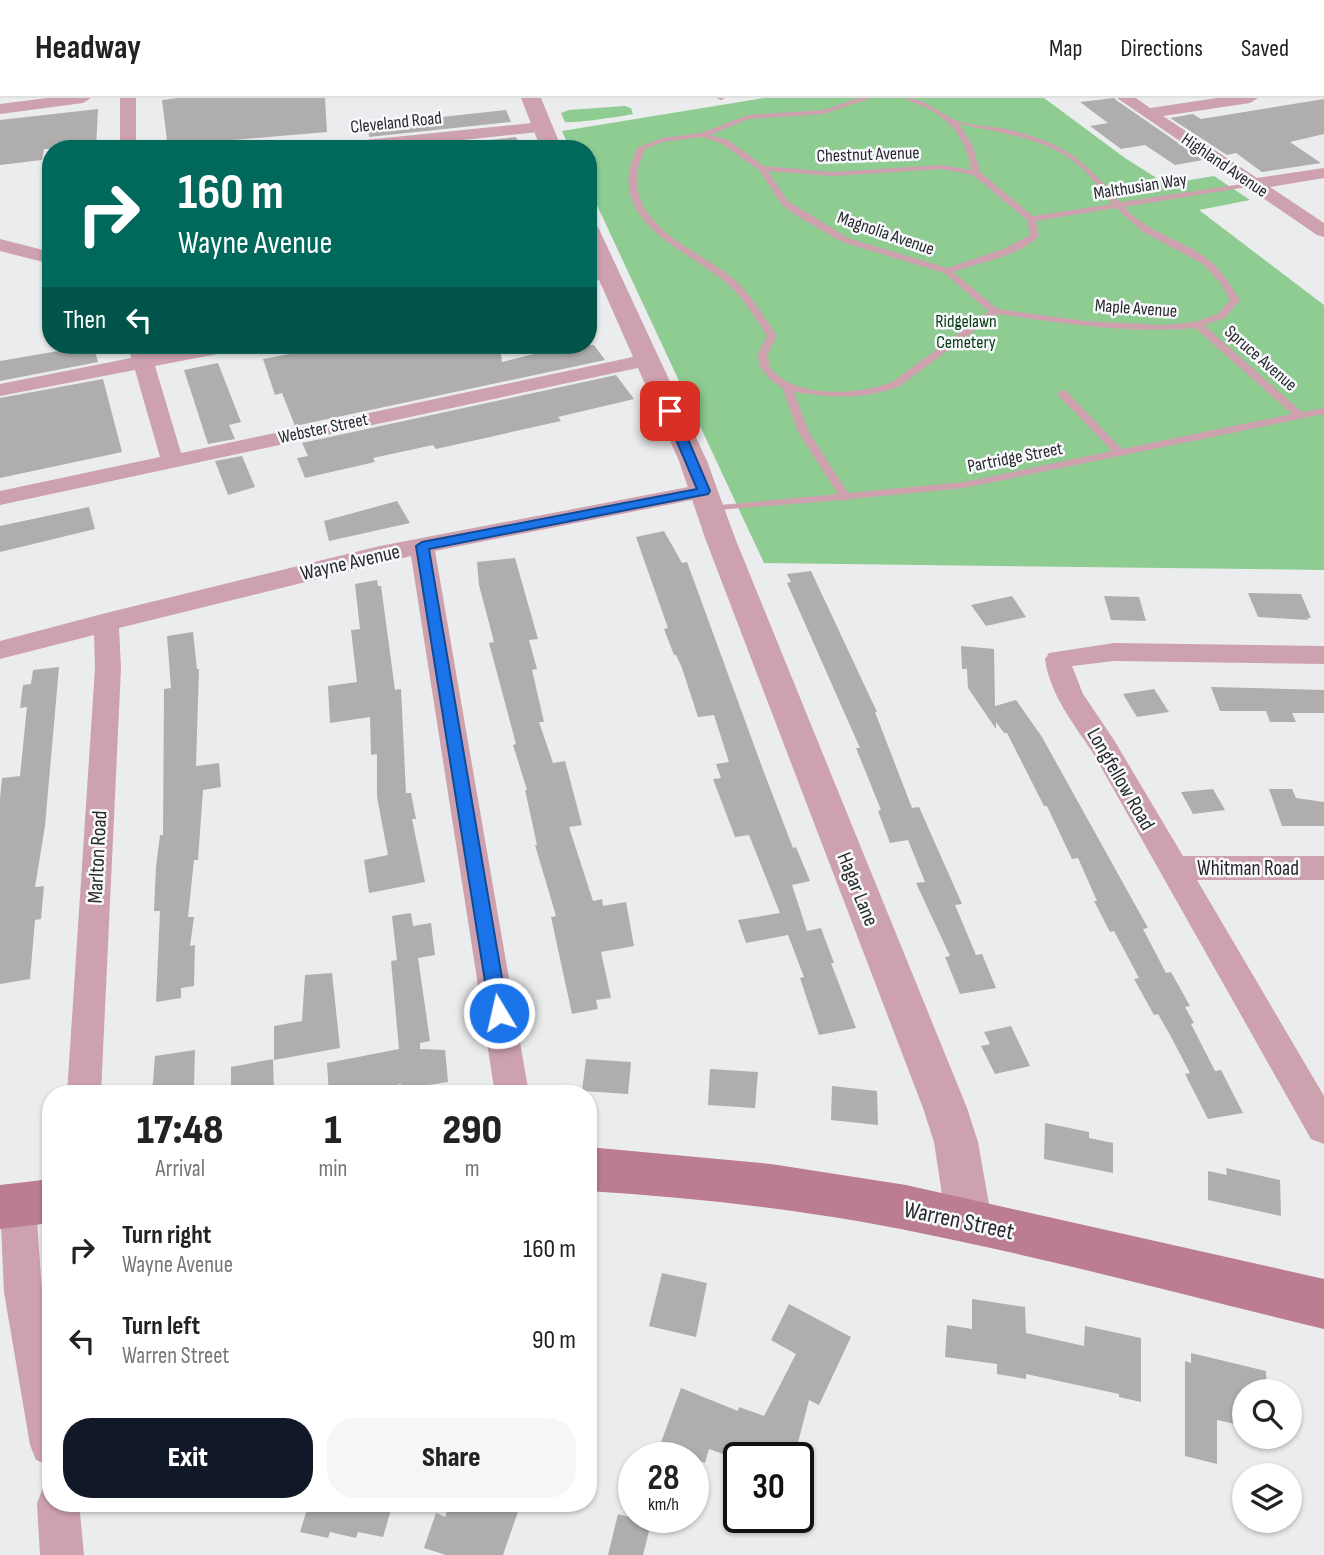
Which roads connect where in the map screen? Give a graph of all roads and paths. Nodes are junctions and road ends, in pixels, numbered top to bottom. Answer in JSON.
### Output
{"nodes":[{"id":1,"x":83,"y":98,"type":"edge"},
{"id":2,"x":128,"y":98,"type":"edge"},
{"id":3,"x":531,"y":98,"type":"edge"},
{"id":4,"x":867,"y":98,"type":"edge"},
{"id":5,"x":1125,"y":98,"type":"edge"},
{"id":6,"x":1250,"y":98,"type":"edge"},
{"id":7,"x":910,"y":99,"type":"edge"},
{"id":8,"x":0,"y":109,"type":"edge"},
{"id":9,"x":1148,"y":113,"type":"junction"},
{"id":10,"x":954,"y":121,"type":"junction"},
{"id":11,"x":542,"y":127,"type":"junction"},
{"id":12,"x":703,"y":135,"type":"junction"},
{"id":13,"x":128,"y":140,"type":"edge"},
{"id":14,"x":414,"y":140,"type":"edge"},
{"id":15,"x":548,"y":140,"type":"edge"},
{"id":16,"x":762,"y":168,"type":"junction"},
{"id":17,"x":976,"y":173,"type":"junction"},
{"id":18,"x":1324,"y":173,"type":"edge"},
{"id":19,"x":1253,"y":184,"type":"junction"},
{"id":20,"x":1117,"y":206,"type":"junction"},
{"id":21,"x":1031,"y":219,"type":"junction"},
{"id":22,"x":1324,"y":231,"type":"edge"},
{"id":23,"x":0,"y":245,"type":"edge"},
{"id":24,"x":42,"y":256,"type":"edge"},
{"id":25,"x":947,"y":271,"type":"junction"},
{"id":26,"x":598,"y":275,"type":"edge"},
{"id":27,"x":995,"y":310,"type":"junction"},
{"id":28,"x":1199,"y":327,"type":"junction"},
{"id":29,"x":140,"y":354,"type":"edge"},
{"id":30,"x":647,"y":360,"type":"junction"},
{"id":31,"x":788,"y":388,"type":"junction"},
{"id":32,"x":0,"y":390,"type":"edge"},
{"id":33,"x":1062,"y":393,"type":"dead end"},
{"id":34,"x":1324,"y":411,"type":"edge"},
{"id":35,"x":1300,"y":416,"type":"junction"},
{"id":36,"x":1119,"y":452,"type":"junction"},
{"id":37,"x":172,"y":460,"type":"junction"},
{"id":38,"x":0,"y":498,"type":"edge"},
{"id":39,"x":846,"y":498,"type":"junction"},
{"id":40,"x":707,"y":500,"type":"junction"},
{"id":41,"x":422,"y":546,"type":"junction"},
{"id":42,"x":106,"y":621,"type":"junction"},
{"id":43,"x":0,"y":650,"type":"edge"},
{"id":44,"x":1324,"y":655,"type":"edge"},
{"id":45,"x":1172,"y":867,"type":"junction"},
{"id":46,"x":1324,"y":867,"type":"edge"},
{"id":47,"x":85,"y":1085,"type":"edge"},
{"id":48,"x":511,"y":1085,"type":"edge"},
{"id":49,"x":1324,"y":1128,"type":"edge"},
{"id":50,"x":597,"y":1169,"type":"edge"},
{"id":51,"x":23,"y":1205,"type":"edge"},
{"id":52,"x":969,"y":1221,"type":"junction"},
{"id":53,"x":1324,"y":1304,"type":"edge"},
{"id":54,"x":42,"y":1396,"type":"edge"},
{"id":55,"x":59,"y":1512,"type":"edge"},
{"id":56,"x":62,"y":1555,"type":"edge"}],
"edges":[{"from":1,"to":8,"type":"street"},
{"from":2,"to":13,"type":"street"},
{"from":3,"to":11,"type":"street"},
{"from":4,"to":12,"type":"lane"},
{"from":5,"to":9,"type":"street","name":"Highland Avenue"},
{"from":6,"to":9,"type":"street"},
{"from":7,"to":10,"type":"lane"},
{"from":9,"to":19,"type":"street","name":"Highland Avenue"},
{"from":10,"to":17,"type":"lane"},
{"from":10,"to":20,"type":"lane","name":"Maple Avenue"},
{"from":11,"to":14,"type":"street","name":"Cleveland Road"},
{"from":11,"to":15,"type":"street"},
{"from":12,"to":16,"type":"lane","name":"Magnolia Avenue"},
{"from":12,"to":31,"type":"lane"},
{"from":16,"to":17,"type":"lane","name":"Chestnut Avenue"},
{"from":16,"to":25,"type":"lane","name":"Magnolia Avenue"},
{"from":17,"to":21,"type":"lane"},
{"from":18,"to":19,"type":"street"},
{"from":19,"to":20,"type":"lane","name":"Malthusian Way"},
{"from":19,"to":22,"type":"street","name":"Highland Avenue"},
{"from":20,"to":21,"type":"lane","name":"Malthusian Way"},
{"from":20,"to":28,"type":"lane","name":"Maple Avenue"},
{"from":21,"to":25,"type":"lane"},
{"from":23,"to":24,"type":"street"},
{"from":25,"to":27,"type":"lane","name":"Magnolia Avenue"},
{"from":26,"to":30,"type":"street"},
{"from":27,"to":28,"type":"lane","name":"Maple Avenue"},
{"from":27,"to":31,"type":"lane"},
{"from":28,"to":35,"type":"lane","name":"Spruce Avenue"},
{"from":29,"to":32,"type":"street"},
{"from":29,"to":37,"type":"street"},
{"from":30,"to":37,"type":"street","name":"Webster Street"},
{"from":30,"to":40,"type":"street"},
{"from":31,"to":39,"type":"lane"},
{"from":33,"to":36,"type":"lane"},
{"from":34,"to":35,"type":"lane","name":"Partridge Street"},
{"from":35,"to":36,"type":"lane","name":"Partridge Street"},
{"from":36,"to":39,"type":"lane","name":"Partridge Street"},
{"from":37,"to":38,"type":"street","name":"Webster Street"},
{"from":39,"to":40,"type":"lane","name":"Partridge Street"},
{"from":40,"to":41,"type":"street","name":"Wayne Avenue"},
{"from":40,"to":52,"type":"street","name":"Hagar Lane"},
{"from":41,"to":42,"type":"street","name":"Wayne Avenue"},
{"from":41,"to":48,"type":"street"},
{"from":42,"to":43,"type":"street","name":"Wayne Avenue"},
{"from":42,"to":47,"type":"street","name":"Marlton Road"},
{"from":44,"to":45,"type":"street","name":"Longfellow Road"},
{"from":45,"to":46,"type":"street","name":"Whitman Road"},
{"from":45,"to":49,"type":"street","name":"Longfellow Road"},
{"from":50,"to":52,"type":"main road","name":"Warren Street"},
{"from":51,"to":54,"type":"street"},
{"from":52,"to":53,"type":"main road","name":"Warren Street"},
{"from":55,"to":56,"type":"street"}]}
